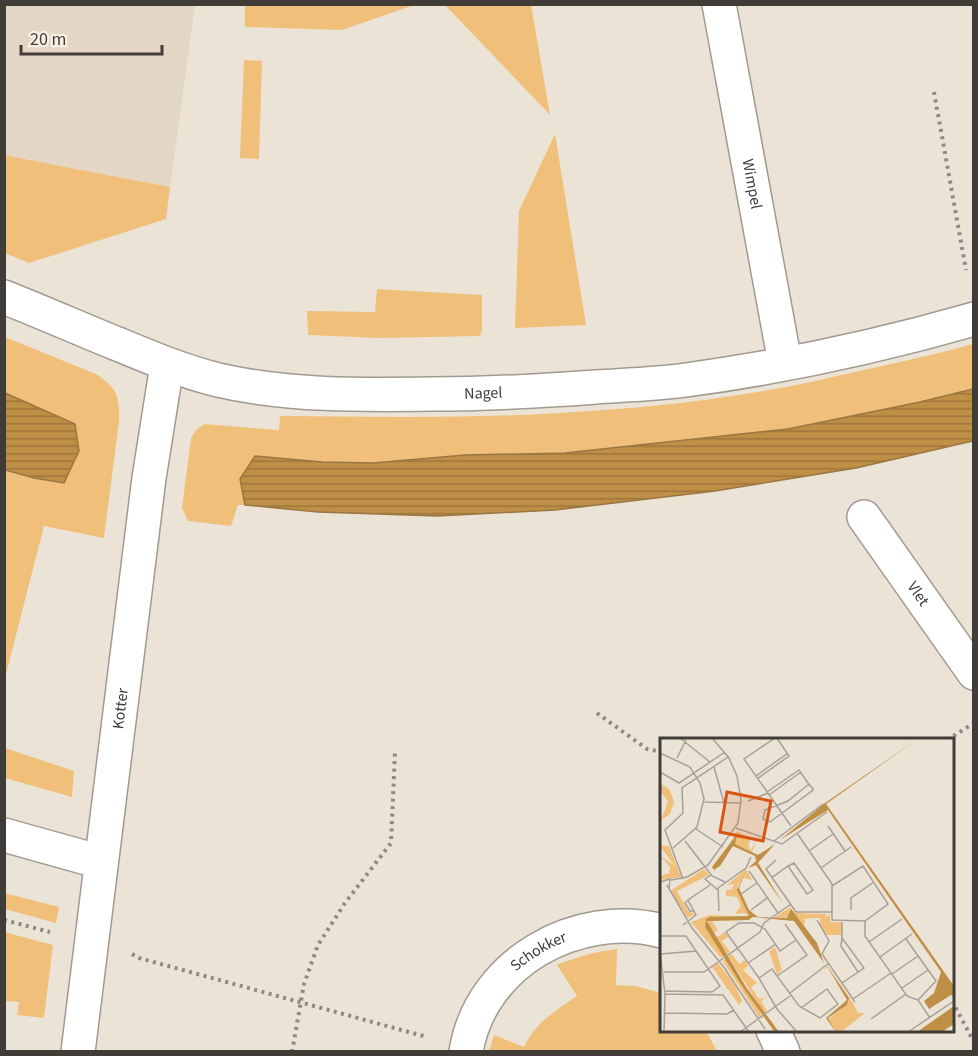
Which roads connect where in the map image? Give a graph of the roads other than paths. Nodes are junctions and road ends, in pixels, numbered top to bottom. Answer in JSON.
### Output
{"nodes":[{"id":1,"x":719,"y":4,"type":"edge"},
{"id":2,"x":4,"y":297,"type":"edge"},
{"id":3,"x":974,"y":318,"type":"edge"},
{"id":4,"x":785,"y":363,"type":"junction"},
{"id":5,"x":166,"y":365,"type":"junction"},
{"id":6,"x":864,"y":517,"type":"dead end"},
{"id":7,"x":974,"y":673,"type":"edge"},
{"id":8,"x":4,"y":835,"type":"edge"},
{"id":9,"x":101,"y":862,"type":"junction"},
{"id":10,"x":660,"y":931,"type":"edge"},
{"id":11,"x":774,"y":1032,"type":"edge"},
{"id":12,"x":466,"y":1049,"type":"edge"},
{"id":13,"x":78,"y":1052,"type":"edge"},
{"id":14,"x":783,"y":1052,"type":"edge"}],
"edges":[{"from":1,"to":4,"type":"street","name":"Wimpel"},
{"from":2,"to":5,"type":"street","name":"Nagel"},
{"from":3,"to":4,"type":"street","name":"Nagel"},
{"from":4,"to":5,"type":"street","name":"Nagel"},
{"from":5,"to":9,"type":"street","name":"Kotter"},
{"from":6,"to":7,"type":"street","name":"Vlet"},
{"from":8,"to":9,"type":"street"},
{"from":9,"to":13,"type":"street","name":"Kotter"},
{"from":10,"to":12,"type":"street","name":"Schokker"},
{"from":11,"to":14,"type":"street"}]}
